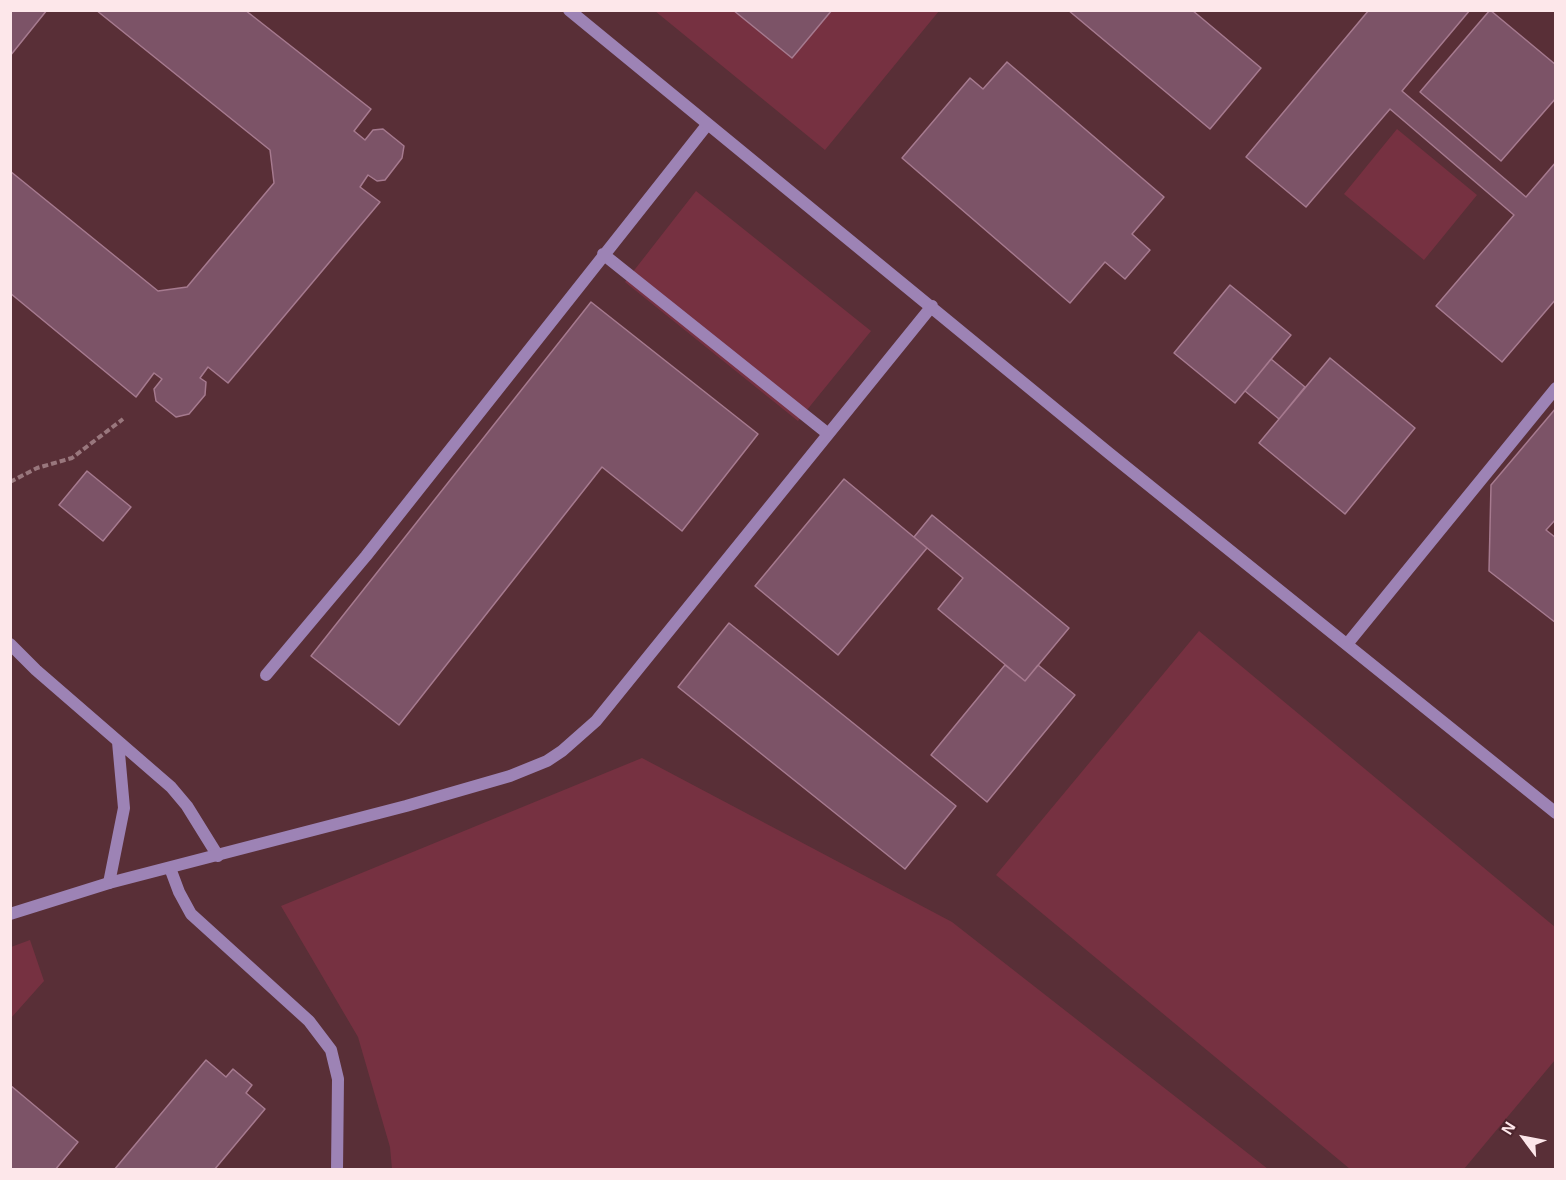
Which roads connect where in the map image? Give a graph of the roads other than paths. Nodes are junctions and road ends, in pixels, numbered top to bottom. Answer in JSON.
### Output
{"nodes":[{"id":1,"x":569,"y":10,"type":"edge"},
{"id":2,"x":707,"y":125,"type":"junction"},
{"id":3,"x":603,"y":254,"type":"junction"},
{"id":4,"x":932,"y":306,"type":"junction"},
{"id":5,"x":1556,"y":388,"type":"edge"},
{"id":6,"x":827,"y":434,"type":"junction"},
{"id":7,"x":1348,"y":643,"type":"junction"},
{"id":8,"x":10,"y":644,"type":"edge"},
{"id":9,"x":266,"y":675,"type":"dead end"},
{"id":10,"x":118,"y":742,"type":"junction"},
{"id":11,"x":1556,"y":813,"type":"edge"},
{"id":12,"x":218,"y":855,"type":"junction"},
{"id":13,"x":170,"y":868,"type":"junction"},
{"id":14,"x":109,"y":884,"type":"junction"},
{"id":15,"x":10,"y":914,"type":"edge"},
{"id":16,"x":337,"y":1170,"type":"edge"}],
"edges":[{"from":1,"to":2,"type":"street"},
{"from":2,"to":3,"type":"street"},
{"from":2,"to":4,"type":"street"},
{"from":3,"to":6,"type":"street"},
{"from":3,"to":9,"type":"street"},
{"from":4,"to":6,"type":"street"},
{"from":4,"to":7,"type":"street"},
{"from":5,"to":7,"type":"street"},
{"from":6,"to":12,"type":"street"},
{"from":7,"to":11,"type":"street"},
{"from":8,"to":10,"type":"street"},
{"from":10,"to":12,"type":"street"},
{"from":10,"to":14,"type":"street"},
{"from":12,"to":13,"type":"street"},
{"from":13,"to":14,"type":"street"},
{"from":13,"to":16,"type":"street"},
{"from":14,"to":15,"type":"street"}]}
